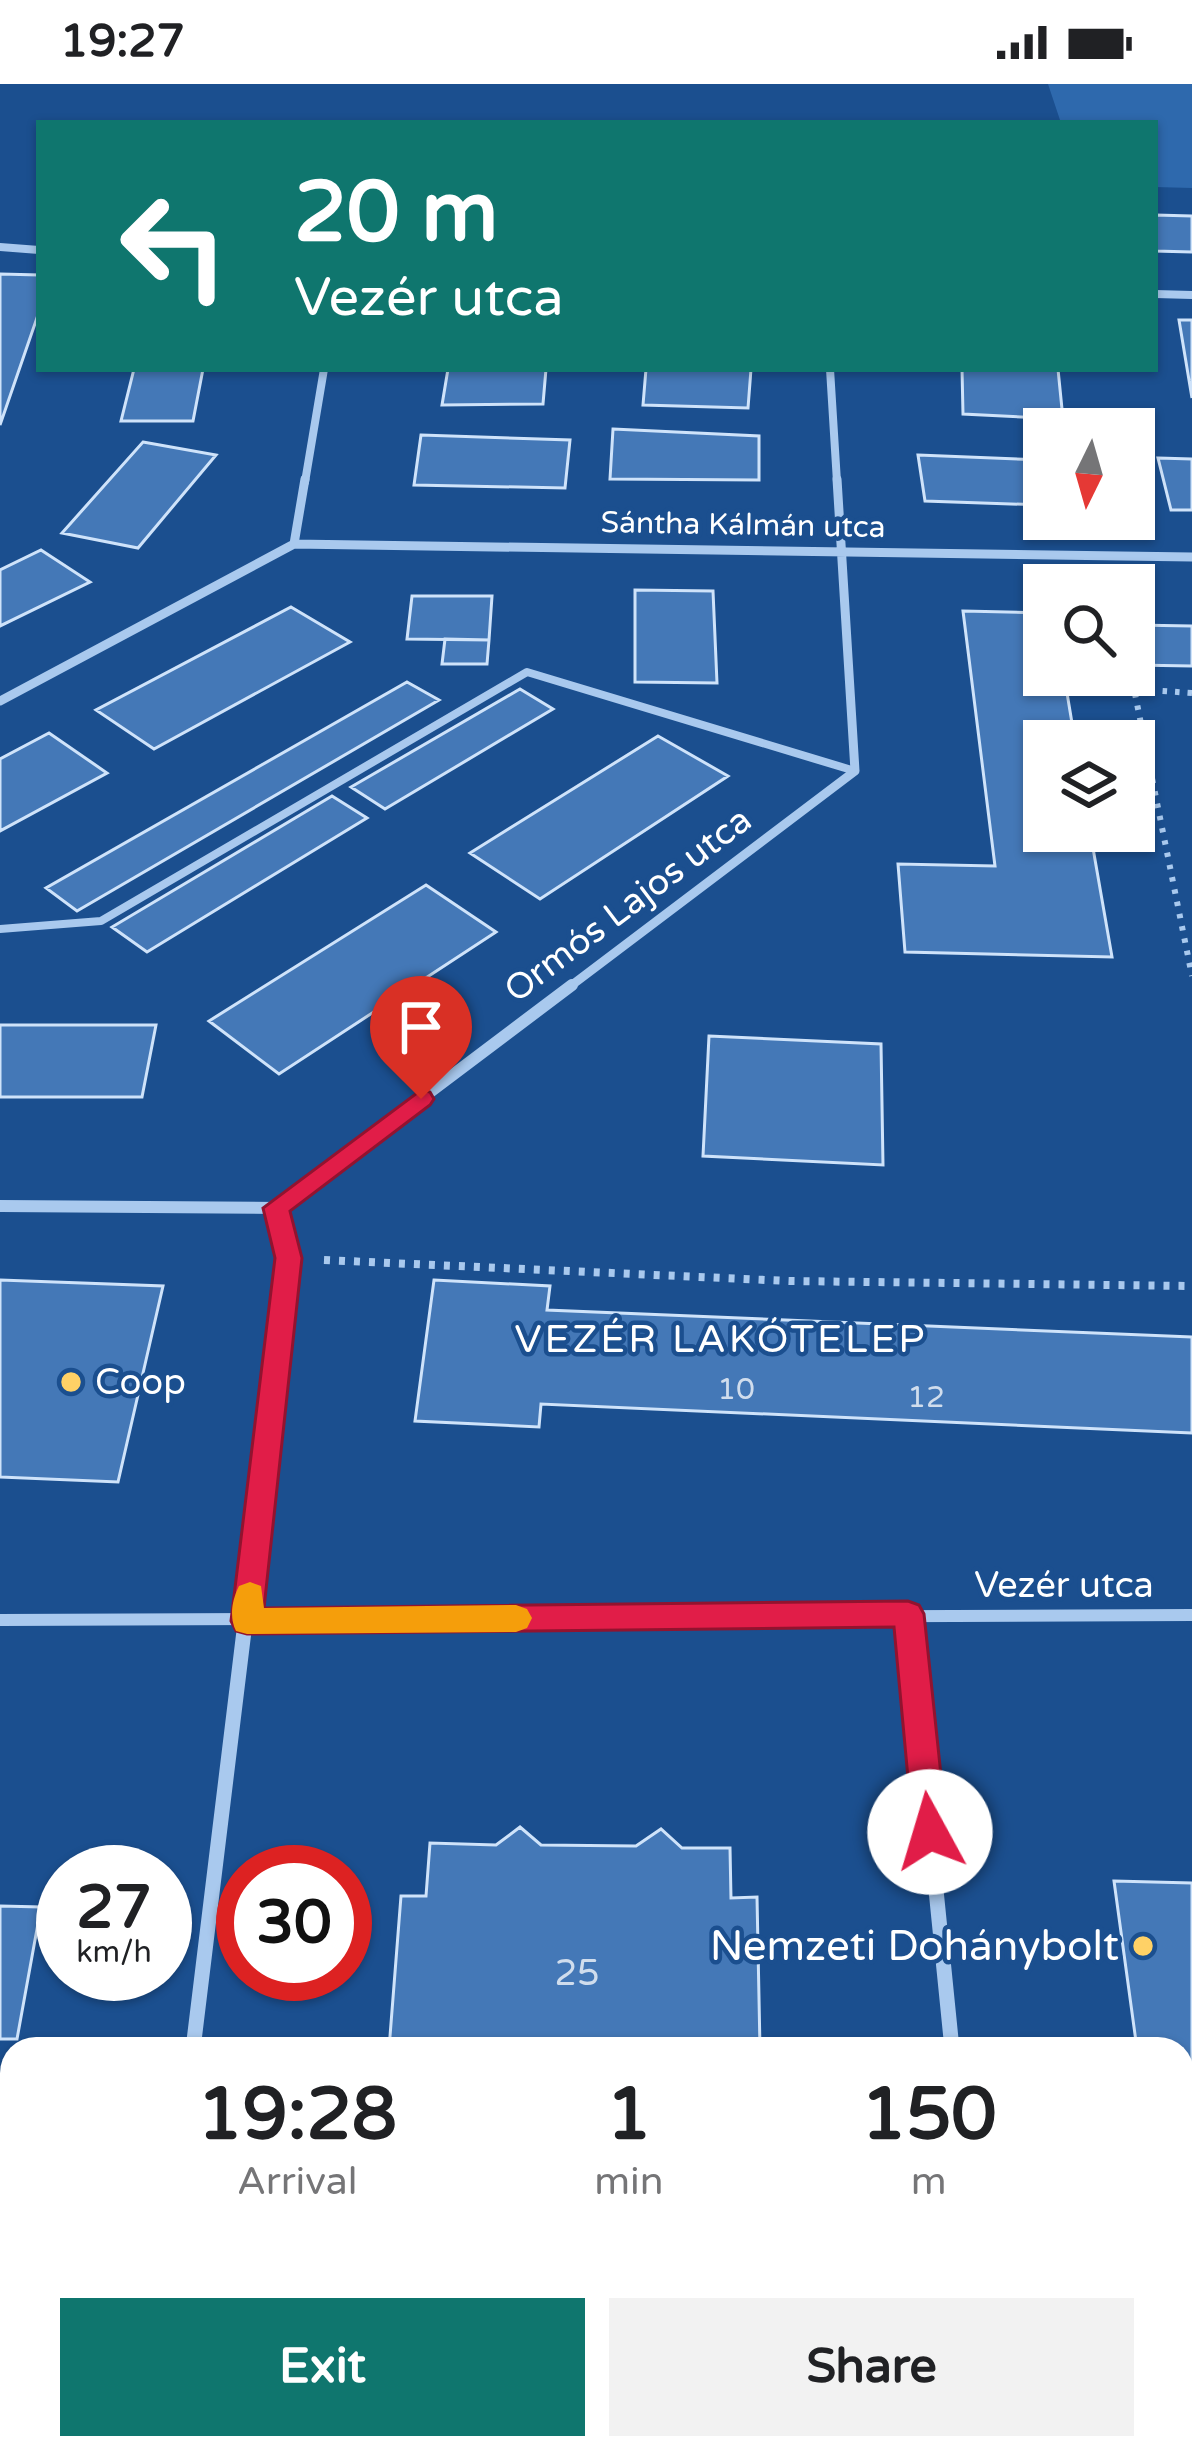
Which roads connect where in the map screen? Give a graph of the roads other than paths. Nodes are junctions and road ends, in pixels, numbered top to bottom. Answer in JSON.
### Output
{"nodes":[{"id":1,"x":0,"y":247,"type":"edge"},
{"id":2,"x":36,"y":250,"type":"edge"},
{"id":3,"x":1158,"y":294,"type":"edge"},
{"id":4,"x":1192,"y":295,"type":"edge"},
{"id":5,"x":323,"y":372,"type":"edge"},
{"id":6,"x":830,"y":372,"type":"edge"},
{"id":7,"x":294,"y":544,"type":"junction"},
{"id":8,"x":841,"y":550,"type":"junction"},
{"id":9,"x":1192,"y":557,"type":"edge"},
{"id":10,"x":0,"y":701,"type":"edge"},
{"id":11,"x":855,"y":770,"type":"junction"},
{"id":12,"x":0,"y":929,"type":"edge"},
{"id":13,"x":0,"y":1206,"type":"edge"},
{"id":14,"x":276,"y":1208,"type":"junction"},
{"id":15,"x":908,"y":1614,"type":"junction"},
{"id":16,"x":1192,"y":1615,"type":"edge"},
{"id":17,"x":0,"y":1620,"type":"edge"},
{"id":18,"x":247,"y":1621,"type":"junction"},
{"id":19,"x":195,"y":2037,"type":"edge"},
{"id":20,"x":951,"y":2037,"type":"edge"}],
"edges":[{"from":1,"to":2,"type":"street"},
{"from":3,"to":4,"type":"street"},
{"from":5,"to":7,"type":"street"},
{"from":6,"to":8,"type":"street"},
{"from":7,"to":8,"type":"street","name":"Sántha Kálmán utca"},
{"from":7,"to":10,"type":"street"},
{"from":8,"to":9,"type":"street","name":"Sántha Kálmán utca"},
{"from":8,"to":11,"type":"street"},
{"from":11,"to":12,"type":"lane"},
{"from":11,"to":14,"type":"street","name":"Ormós Lajos utca"},
{"from":13,"to":14,"type":"street"},
{"from":14,"to":18,"type":"street"},
{"from":15,"to":16,"type":"street","name":"Vezér utca"},
{"from":15,"to":18,"type":"street","name":"Vezér utca"},
{"from":15,"to":20,"type":"street"},
{"from":17,"to":18,"type":"street","name":"Vezér utca"},
{"from":18,"to":19,"type":"street"}]}
